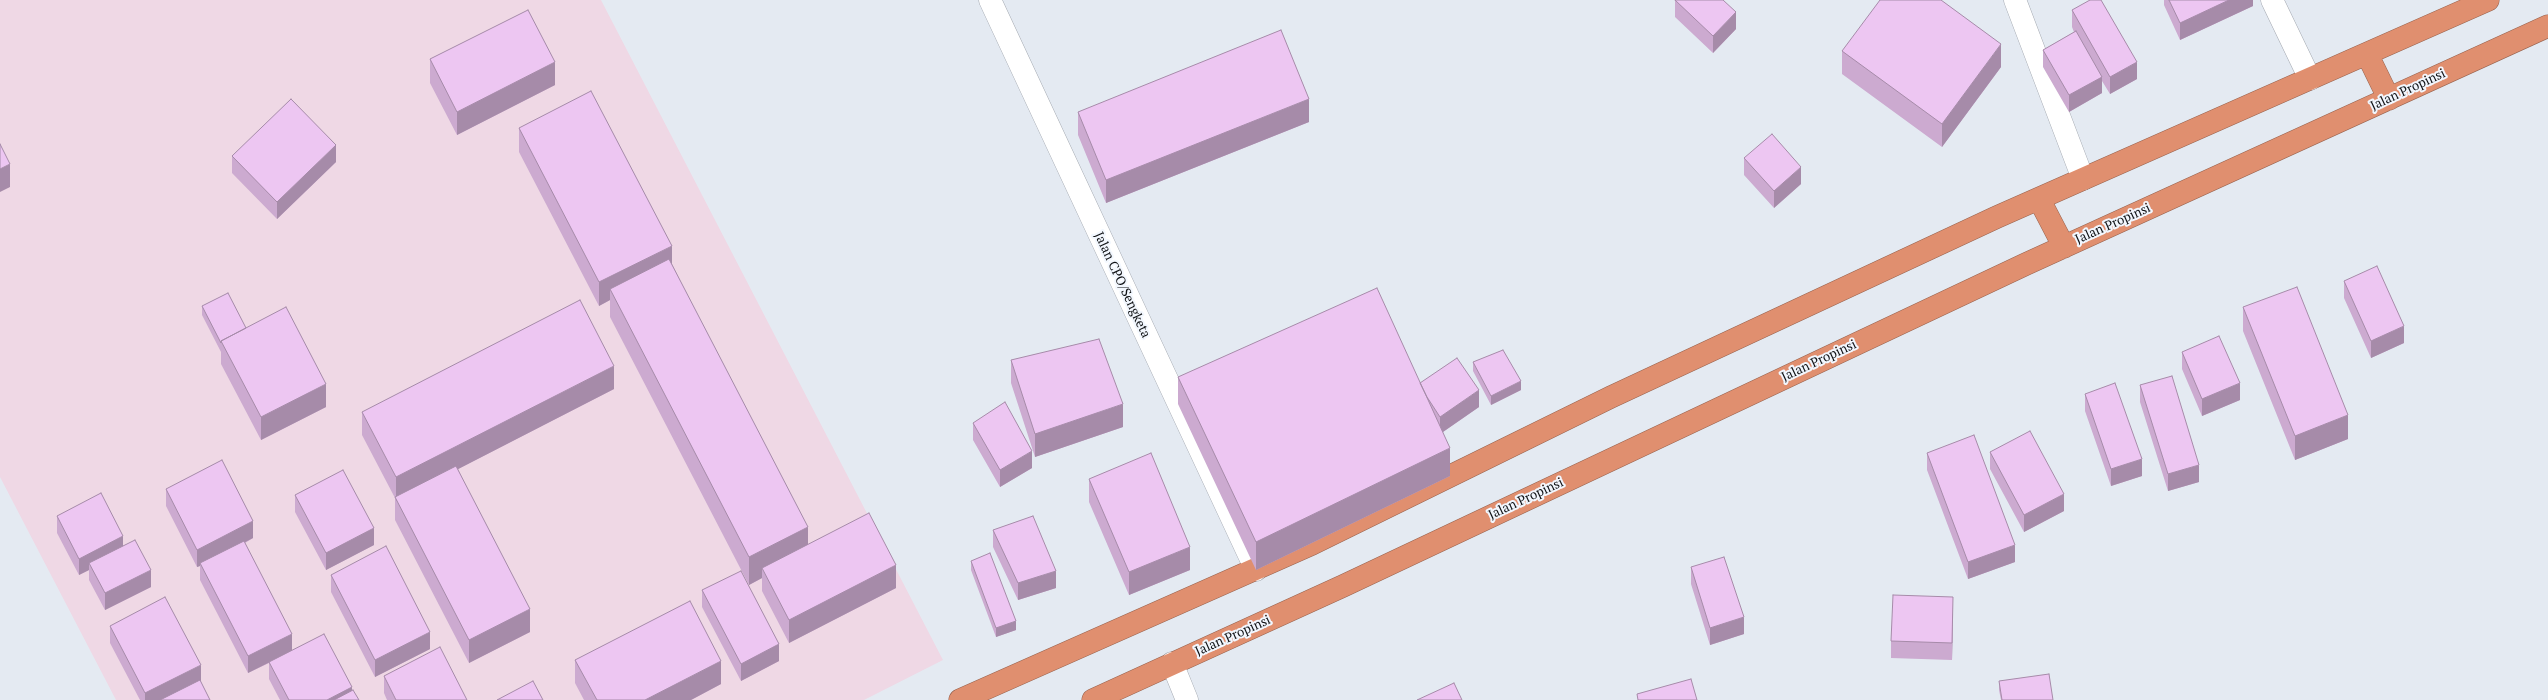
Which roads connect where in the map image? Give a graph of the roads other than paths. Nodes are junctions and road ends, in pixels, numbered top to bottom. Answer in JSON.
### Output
{"nodes":[{"id":1,"x":990,"y":0,"type":"edge"},
{"id":2,"x":2015,"y":0,"type":"edge"},
{"id":3,"x":2272,"y":0,"type":"edge"},
{"id":4,"x":2488,"y":0,"type":"edge"},
{"id":5,"x":2548,"y":26,"type":"edge"},
{"id":6,"x":2367,"y":54,"type":"junction"},
{"id":7,"x":2310,"y":79,"type":"junction"},
{"id":8,"x":2389,"y":99,"type":"junction"},
{"id":9,"x":2083,"y":179,"type":"junction"},
{"id":10,"x":2039,"y":199,"type":"junction"},
{"id":11,"x":2064,"y":247,"type":"junction"},
{"id":12,"x":1256,"y":570,"type":"junction"},
{"id":13,"x":1172,"y":663,"type":"junction"},
{"id":14,"x":960,"y":700,"type":"edge"},
{"id":15,"x":1093,"y":700,"type":"edge"},
{"id":16,"x":1187,"y":700,"type":"edge"}],
"edges":[{"from":1,"to":12,"type":"street","name":"Jalan CPO/Sengketa"},
{"from":2,"to":9,"type":"street"},
{"from":3,"to":7,"type":"street"},
{"from":4,"to":6,"type":"highway"},
{"from":5,"to":8,"type":"highway","name":"Jalan Propinsi"},
{"from":6,"to":7,"type":"highway"},
{"from":6,"to":8,"type":"highway"},
{"from":7,"to":9,"type":"highway"},
{"from":8,"to":11,"type":"highway","name":"Jalan Propinsi"},
{"from":9,"to":10,"type":"highway"},
{"from":10,"to":11,"type":"highway"},
{"from":10,"to":12,"type":"highway"},
{"from":11,"to":13,"type":"highway","name":"Jalan Propinsi"},
{"from":12,"to":14,"type":"highway"},
{"from":13,"to":15,"type":"highway","name":"Jalan Propinsi"},
{"from":13,"to":16,"type":"street"}]}
